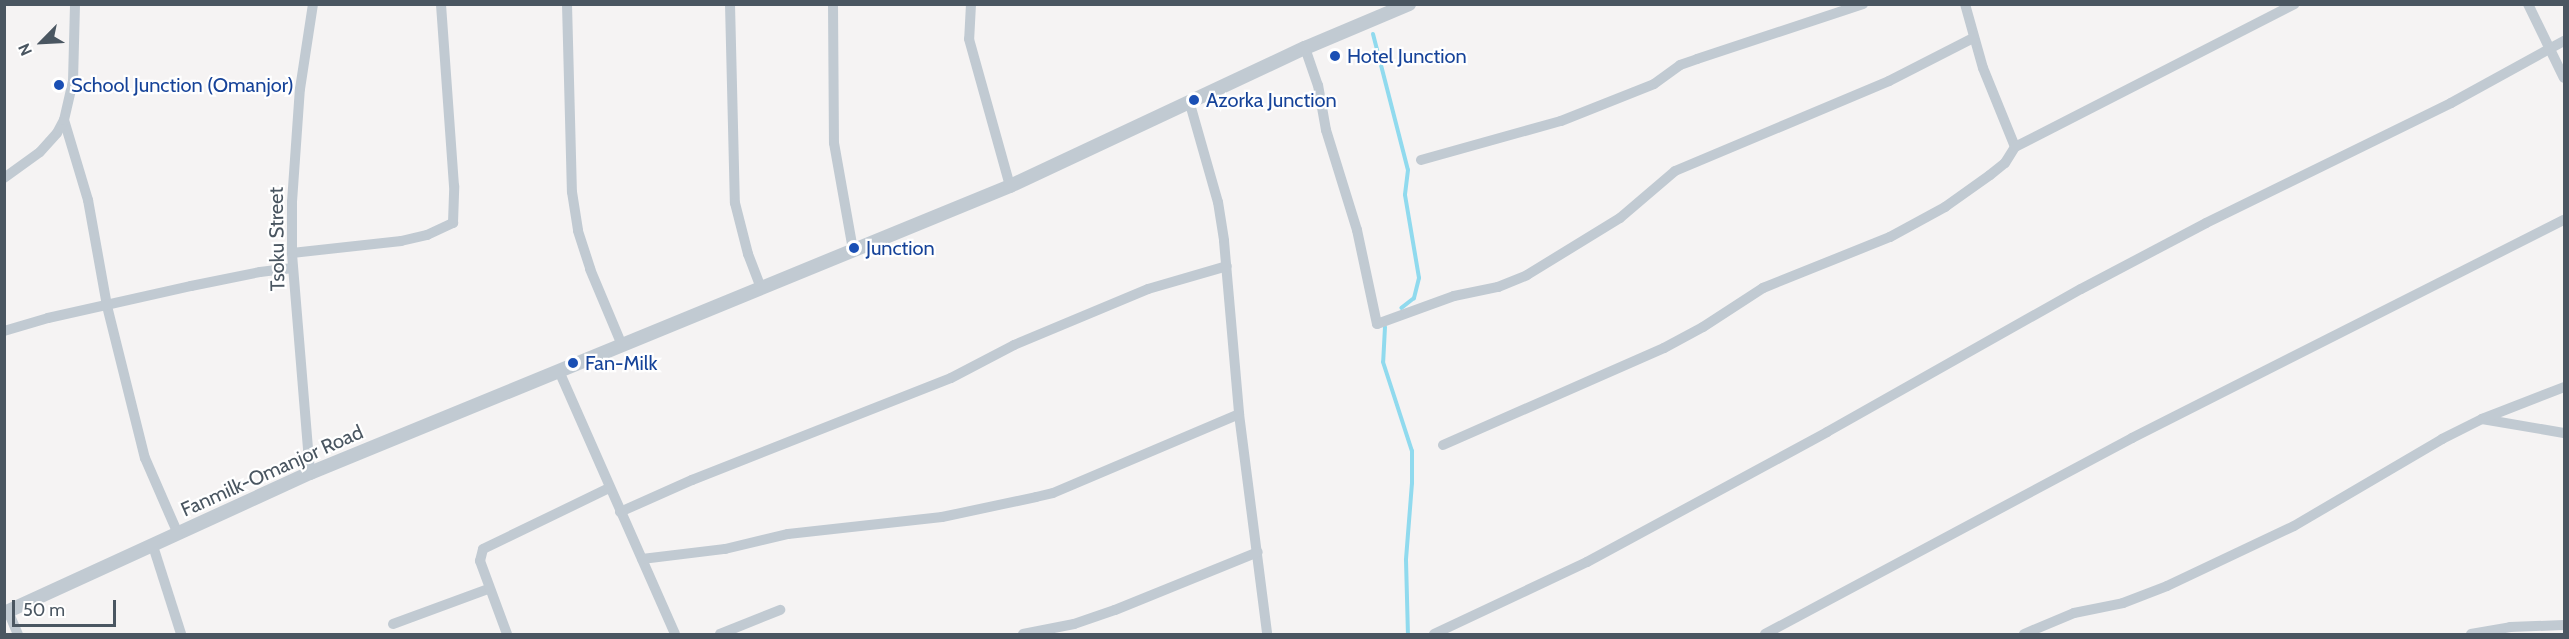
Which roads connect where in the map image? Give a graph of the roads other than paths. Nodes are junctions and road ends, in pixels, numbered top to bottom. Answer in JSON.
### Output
{"nodes":[{"id":1,"x":75,"y":4,"type":"edge"},
{"id":2,"x":313,"y":4,"type":"edge"},
{"id":3,"x":441,"y":4,"type":"edge"},
{"id":4,"x":567,"y":4,"type":"edge"},
{"id":5,"x":729,"y":4,"type":"edge"},
{"id":6,"x":833,"y":4,"type":"edge"},
{"id":7,"x":971,"y":4,"type":"edge"},
{"id":8,"x":1409,"y":4,"type":"edge"},
{"id":9,"x":1863,"y":4,"type":"edge"},
{"id":10,"x":1965,"y":4,"type":"edge"},
{"id":11,"x":2295,"y":4,"type":"edge"},
{"id":12,"x":2528,"y":4,"type":"edge"},
{"id":13,"x":1973,"y":38,"type":"junction"},
{"id":14,"x":2565,"y":41,"type":"edge"},
{"id":15,"x":1305,"y":48,"type":"junction"},
{"id":16,"x":2550,"y":49,"type":"junction"},
{"id":17,"x":2565,"y":78,"type":"edge"},
{"id":18,"x":1190,"y":104,"type":"junction"},
{"id":19,"x":64,"y":120,"type":"junction"},
{"id":20,"x":2015,"y":147,"type":"junction"},
{"id":21,"x":1421,"y":160,"type":"dead end"},
{"id":22,"x":4,"y":178,"type":"edge"},
{"id":23,"x":1010,"y":186,"type":"junction"},
{"id":24,"x":2565,"y":220,"type":"edge"},
{"id":25,"x":853,"y":250,"type":"junction"},
{"id":26,"x":292,"y":253,"type":"junction"},
{"id":27,"x":1227,"y":266,"type":"junction"},
{"id":28,"x":293,"y":268,"type":"junction"},
{"id":29,"x":761,"y":288,"type":"junction"},
{"id":30,"x":107,"y":306,"type":"junction"},
{"id":31,"x":4,"y":331,"type":"edge"},
{"id":32,"x":622,"y":345,"type":"junction"},
{"id":33,"x":559,"y":371,"type":"junction"},
{"id":34,"x":2565,"y":387,"type":"edge"},
{"id":35,"x":1239,"y":414,"type":"junction"},
{"id":36,"x":2482,"y":419,"type":"junction"},
{"id":37,"x":2565,"y":433,"type":"edge"},
{"id":38,"x":1443,"y":445,"type":"dead end"},
{"id":39,"x":310,"y":473,"type":"junction"},
{"id":40,"x":609,"y":488,"type":"junction"},
{"id":41,"x":620,"y":512,"type":"junction"},
{"id":42,"x":178,"y":534,"type":"junction"},
{"id":43,"x":153,"y":546,"type":"junction"},
{"id":44,"x":1258,"y":552,"type":"junction"},
{"id":45,"x":642,"y":559,"type":"junction"},
{"id":46,"x":488,"y":589,"type":"junction"},
{"id":47,"x":780,"y":610,"type":"dead end"},
{"id":48,"x":6,"y":612,"type":"edge"},
{"id":49,"x":393,"y":624,"type":"dead end"},
{"id":50,"x":2565,"y":625,"type":"edge"},
{"id":51,"x":18,"y":634,"type":"edge"},
{"id":52,"x":182,"y":634,"type":"edge"},
{"id":53,"x":507,"y":634,"type":"edge"},
{"id":54,"x":675,"y":634,"type":"edge"},
{"id":55,"x":720,"y":634,"type":"edge"},
{"id":56,"x":1023,"y":634,"type":"edge"},
{"id":57,"x":1267,"y":634,"type":"edge"},
{"id":58,"x":1434,"y":634,"type":"edge"},
{"id":59,"x":1765,"y":634,"type":"edge"},
{"id":60,"x":2024,"y":634,"type":"edge"},
{"id":61,"x":2471,"y":634,"type":"edge"}],
"edges":[{"from":1,"to":19,"type":"street"},
{"from":2,"to":26,"type":"street","name":"Tsoku Street"},
{"from":3,"to":26,"type":"street"},
{"from":4,"to":32,"type":"street"},
{"from":5,"to":29,"type":"street"},
{"from":6,"to":25,"type":"street"},
{"from":7,"to":23,"type":"street"},
{"from":8,"to":15,"type":"street","name":"Fanmilk-Omanjor Road"},
{"from":9,"to":21,"type":"street"},
{"from":10,"to":13,"type":"street"},
{"from":11,"to":20,"type":"street"},
{"from":12,"to":16,"type":"street"},
{"from":13,"to":15,"type":"street"},
{"from":13,"to":20,"type":"street"},
{"from":14,"to":16,"type":"street"},
{"from":15,"to":18,"type":"street","name":"Fanmilk-Omanjor Road"},
{"from":16,"to":17,"type":"street"},
{"from":16,"to":58,"type":"street"},
{"from":18,"to":23,"type":"street","name":"Fanmilk-Omanjor Road"},
{"from":18,"to":27,"type":"street"},
{"from":19,"to":22,"type":"street"},
{"from":19,"to":30,"type":"street"},
{"from":20,"to":38,"type":"street"},
{"from":23,"to":25,"type":"street","name":"Fanmilk-Omanjor Road"},
{"from":24,"to":59,"type":"street"},
{"from":25,"to":29,"type":"street","name":"Fanmilk-Omanjor Road"},
{"from":26,"to":28,"type":"street","name":"Tsoku Street"},
{"from":27,"to":35,"type":"street"},
{"from":27,"to":41,"type":"street"},
{"from":28,"to":30,"type":"street"},
{"from":28,"to":39,"type":"street","name":"Tsoku Street"},
{"from":29,"to":32,"type":"street","name":"Fanmilk-Omanjor Road"},
{"from":30,"to":31,"type":"street"},
{"from":30,"to":42,"type":"street"},
{"from":32,"to":33,"type":"street","name":"Fanmilk-Omanjor Road"},
{"from":33,"to":39,"type":"street","name":"Fanmilk-Omanjor Road"},
{"from":33,"to":40,"type":"street"},
{"from":34,"to":36,"type":"street"},
{"from":35,"to":44,"type":"street"},
{"from":35,"to":45,"type":"street"},
{"from":36,"to":37,"type":"street"},
{"from":36,"to":60,"type":"street"},
{"from":39,"to":42,"type":"street","name":"Fanmilk-Omanjor Road"},
{"from":40,"to":41,"type":"street"},
{"from":40,"to":46,"type":"street"},
{"from":41,"to":45,"type":"street"},
{"from":42,"to":43,"type":"street","name":"Fanmilk-Omanjor Road"},
{"from":43,"to":48,"type":"street","name":"Fanmilk-Omanjor Road"},
{"from":43,"to":52,"type":"street"},
{"from":44,"to":56,"type":"street"},
{"from":44,"to":57,"type":"street"},
{"from":45,"to":54,"type":"street"},
{"from":46,"to":49,"type":"street"},
{"from":46,"to":53,"type":"street"},
{"from":47,"to":55,"type":"street"},
{"from":48,"to":51,"type":"street"},
{"from":50,"to":61,"type":"street"}]}
